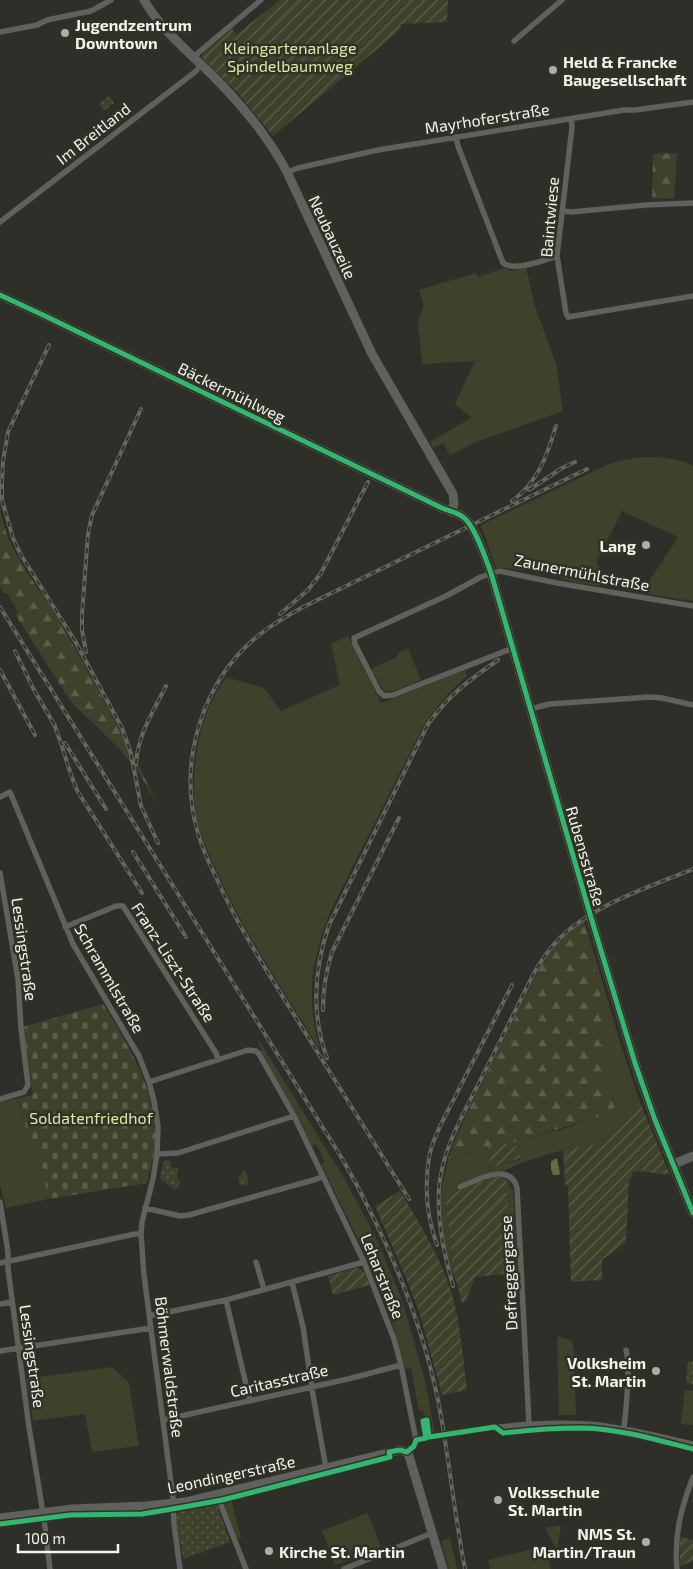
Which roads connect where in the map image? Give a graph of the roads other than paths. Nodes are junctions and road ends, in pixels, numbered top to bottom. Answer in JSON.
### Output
{"nodes":[{"id":1,"x":111,"y":0,"type":"edge"},
{"id":2,"x":144,"y":0,"type":"edge"},
{"id":3,"x":261,"y":0,"type":"edge"},
{"id":4,"x":562,"y":0,"type":"edge"},
{"id":5,"x":0,"y":32,"type":"edge"},
{"id":6,"x":514,"y":42,"type":"dead end"},
{"id":7,"x":197,"y":62,"type":"junction"},
{"id":8,"x":693,"y":102,"type":"edge"},
{"id":9,"x":571,"y":119,"type":"junction"},
{"id":10,"x":456,"y":137,"type":"junction"},
{"id":11,"x":287,"y":172,"type":"junction"},
{"id":12,"x":693,"y":203,"type":"edge"},
{"id":13,"x":562,"y":211,"type":"junction"},
{"id":14,"x":0,"y":222,"type":"edge"},
{"id":15,"x":558,"y":256,"type":"junction"},
{"id":16,"x":0,"y":295,"type":"edge"},
{"id":17,"x":693,"y":296,"type":"edge"},
{"id":18,"x":452,"y":512,"type":"junction"},
{"id":19,"x":491,"y":573,"type":"junction"},
{"id":20,"x":693,"y":606,"type":"edge"},
{"id":21,"x":513,"y":648,"type":"junction"},
{"id":22,"x":693,"y":705,"type":"edge"},
{"id":23,"x":530,"y":709,"type":"junction"},
{"id":24,"x":0,"y":797,"type":"edge"},
{"id":25,"x":0,"y":874,"type":"edge"},
{"id":26,"x":65,"y":927,"type":"junction"},
{"id":27,"x":218,"y":1060,"type":"junction"},
{"id":28,"x":149,"y":1082,"type":"junction"},
{"id":29,"x":0,"y":1099,"type":"edge"},
{"id":30,"x":294,"y":1116,"type":"junction"},
{"id":31,"x":157,"y":1154,"type":"junction"},
{"id":32,"x":693,"y":1156,"type":"edge"},
{"id":33,"x":674,"y":1164,"type":"junction"},
{"id":34,"x":323,"y":1176,"type":"junction"},
{"id":35,"x":460,"y":1187,"type":"dead end"},
{"id":36,"x":0,"y":1202,"type":"edge"},
{"id":37,"x":145,"y":1208,"type":"junction"},
{"id":38,"x":693,"y":1213,"type":"edge"},
{"id":39,"x":141,"y":1234,"type":"junction"},
{"id":40,"x":8,"y":1261,"type":"junction"},
{"id":41,"x":0,"y":1262,"type":"edge"},
{"id":42,"x":256,"y":1262,"type":"dead end"},
{"id":43,"x":364,"y":1262,"type":"junction"},
{"id":44,"x":292,"y":1282,"type":"junction"},
{"id":45,"x":264,"y":1289,"type":"junction"},
{"id":46,"x":226,"y":1300,"type":"junction"},
{"id":47,"x":12,"y":1302,"type":"junction"},
{"id":48,"x":0,"y":1304,"type":"edge"},
{"id":49,"x":149,"y":1316,"type":"junction"},
{"id":50,"x":151,"y":1328,"type":"junction"},
{"id":51,"x":18,"y":1348,"type":"junction"},
{"id":52,"x":626,"y":1350,"type":"dead end"},
{"id":53,"x":0,"y":1352,"type":"edge"},
{"id":54,"x":401,"y":1365,"type":"junction"},
{"id":55,"x":312,"y":1387,"type":"junction"},
{"id":56,"x":250,"y":1401,"type":"junction"},
{"id":57,"x":163,"y":1420,"type":"junction"},
{"id":58,"x":529,"y":1424,"type":"junction"},
{"id":59,"x":489,"y":1428,"type":"dead end"},
{"id":60,"x":624,"y":1428,"type":"junction"},
{"id":61,"x":693,"y":1444,"type":"edge"},
{"id":62,"x":407,"y":1452,"type":"junction"},
{"id":63,"x":326,"y":1468,"type":"junction"},
{"id":64,"x":693,"y":1477,"type":"edge"},
{"id":65,"x":218,"y":1495,"type":"junction"},
{"id":66,"x":173,"y":1503,"type":"junction"},
{"id":67,"x":43,"y":1513,"type":"junction"},
{"id":68,"x":0,"y":1518,"type":"edge"},
{"id":69,"x":432,"y":1533,"type":"junction"},
{"id":70,"x":50,"y":1569,"type":"edge"},
{"id":71,"x":180,"y":1569,"type":"edge"},
{"id":72,"x":246,"y":1569,"type":"edge"},
{"id":73,"x":345,"y":1569,"type":"edge"},
{"id":74,"x":443,"y":1569,"type":"edge"},
{"id":75,"x":677,"y":1569,"type":"edge"}],
"edges":[{"from":1,"to":5,"type":"street"},
{"from":2,"to":7,"type":"street","name":"Neubauzeile"},
{"from":3,"to":7,"type":"street","name":"Im Breitland"},
{"from":4,"to":6,"type":"street"},
{"from":7,"to":11,"type":"street","name":"Neubauzeile"},
{"from":7,"to":14,"type":"street","name":"Im Breitland"},
{"from":8,"to":9,"type":"street","name":"Mayrhoferstraße"},
{"from":9,"to":10,"type":"street","name":"Mayrhoferstraße"},
{"from":9,"to":13,"type":"street","name":"Baintwiese"},
{"from":10,"to":11,"type":"street","name":"Mayrhoferstraße"},
{"from":10,"to":15,"type":"street"},
{"from":11,"to":18,"type":"street","name":"Neubauzeile"},
{"from":12,"to":13,"type":"street"},
{"from":13,"to":15,"type":"street","name":"Baintwiese"},
{"from":15,"to":17,"type":"street","name":"Baintwiese"},
{"from":16,"to":18,"type":"street","name":"Bäckermühlweg"},
{"from":18,"to":19,"type":"street","name":"Rubensstraße"},
{"from":19,"to":20,"type":"street","name":"Zaunermühlstraße"},
{"from":19,"to":21,"type":"street","name":"Rubensstraße"},
{"from":19,"to":21,"type":"street","name":"Zaunermühlstraße"},
{"from":21,"to":23,"type":"street","name":"Rubensstraße"},
{"from":22,"to":23,"type":"street"},
{"from":23,"to":33,"type":"street","name":"Rubensstraße"},
{"from":24,"to":26,"type":"street","name":"Schrammlstraße"},
{"from":25,"to":29,"type":"street","name":"Lessingstraße"},
{"from":26,"to":27,"type":"street","name":"Franz-Liszt-Straße"},
{"from":26,"to":28,"type":"street","name":"Schrammlstraße"},
{"from":27,"to":28,"type":"street","name":"Leharstraße"},
{"from":27,"to":30,"type":"street","name":"Leharstraße"},
{"from":28,"to":31,"type":"street","name":"Schrammlstraße"},
{"from":30,"to":31,"type":"street"},
{"from":30,"to":34,"type":"street","name":"Leharstraße"},
{"from":31,"to":37,"type":"street","name":"Schrammlstraße"},
{"from":32,"to":33,"type":"street"},
{"from":33,"to":38,"type":"street","name":"Rubensstraße"},
{"from":34,"to":37,"type":"street"},
{"from":34,"to":43,"type":"street","name":"Leharstraße"},
{"from":35,"to":58,"type":"street","name":"Defreggergasse"},
{"from":36,"to":40,"type":"street","name":"Lessingstraße"},
{"from":37,"to":39,"type":"street","name":"Schrammlstraße"},
{"from":39,"to":40,"type":"street"},
{"from":39,"to":49,"type":"street","name":"Böhmerwaldstraße"},
{"from":40,"to":41,"type":"street"},
{"from":40,"to":47,"type":"street","name":"Lessingstraße"},
{"from":42,"to":45,"type":"street"},
{"from":43,"to":44,"type":"street"},
{"from":43,"to":54,"type":"street","name":"Leharstraße"},
{"from":44,"to":45,"type":"street"},
{"from":44,"to":55,"type":"street"},
{"from":45,"to":46,"type":"street"},
{"from":46,"to":49,"type":"street"},
{"from":46,"to":56,"type":"street"},
{"from":47,"to":48,"type":"street"},
{"from":47,"to":51,"type":"street","name":"Lessingstraße"},
{"from":49,"to":50,"type":"street","name":"Böhmerwaldstraße"},
{"from":50,"to":51,"type":"street"},
{"from":50,"to":57,"type":"street","name":"Böhmerwaldstraße"},
{"from":51,"to":53,"type":"street"},
{"from":51,"to":67,"type":"street","name":"Lessingstraße"},
{"from":52,"to":60,"type":"street"},
{"from":54,"to":55,"type":"street","name":"Caritasstraße"},
{"from":54,"to":62,"type":"street","name":"Leharstraße"},
{"from":55,"to":56,"type":"street","name":"Caritasstraße"},
{"from":55,"to":63,"type":"street"},
{"from":56,"to":57,"type":"street","name":"Caritasstraße"},
{"from":57,"to":66,"type":"street","name":"Böhmerwaldstraße"},
{"from":58,"to":59,"type":"street"},
{"from":58,"to":60,"type":"street"},
{"from":60,"to":61,"type":"street"},
{"from":62,"to":63,"type":"street","name":"Leondingerstraße"},
{"from":62,"to":69,"type":"street"},
{"from":63,"to":65,"type":"street","name":"Leondingerstraße"},
{"from":64,"to":75,"type":"street"},
{"from":65,"to":66,"type":"street","name":"Leondingerstraße"},
{"from":65,"to":72,"type":"street"},
{"from":66,"to":67,"type":"street","name":"Leondingerstraße"},
{"from":66,"to":71,"type":"street","name":"Böhmerwaldstraße"},
{"from":67,"to":68,"type":"street","name":"Leondingerstraße"},
{"from":67,"to":70,"type":"street","name":"Lessingstraße"},
{"from":69,"to":73,"type":"street"},
{"from":69,"to":74,"type":"street"}]}
